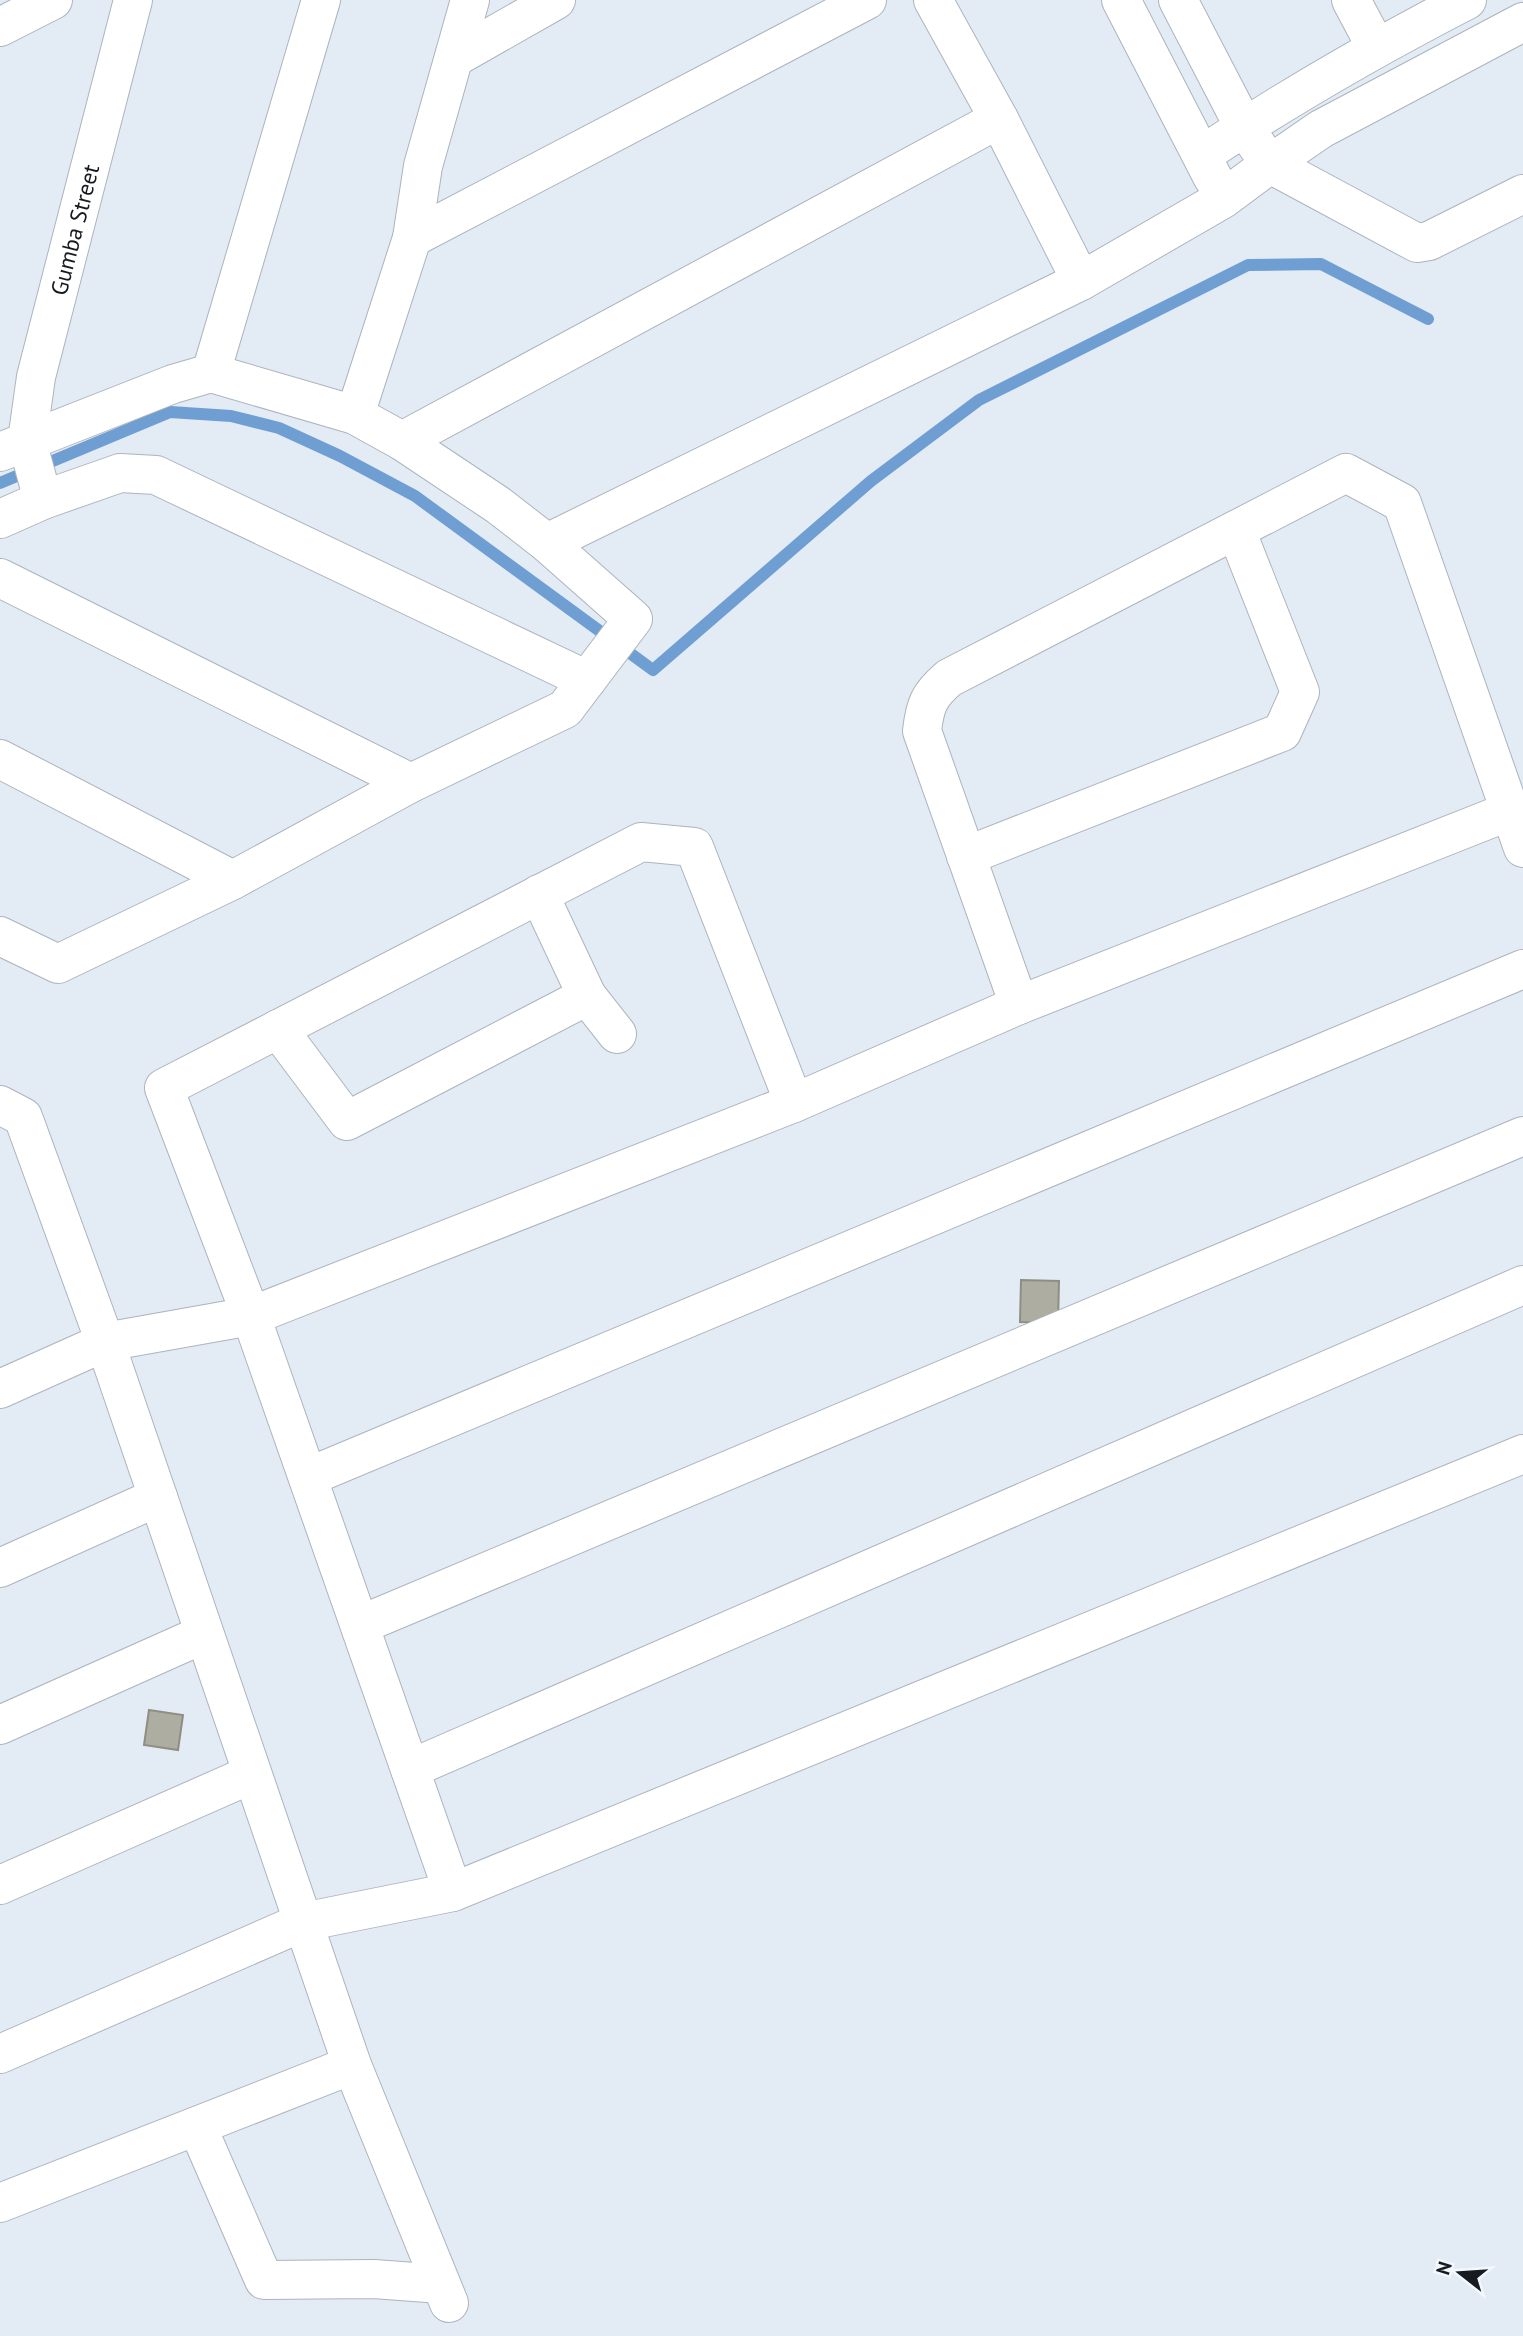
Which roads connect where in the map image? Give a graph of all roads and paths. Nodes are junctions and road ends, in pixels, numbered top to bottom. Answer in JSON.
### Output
{"nodes":[{"id":1,"x":53,"y":0,"type":"edge"},
{"id":2,"x":133,"y":0,"type":"edge"},
{"id":3,"x":321,"y":0,"type":"edge"},
{"id":4,"x":470,"y":0,"type":"edge"},
{"id":5,"x":556,"y":0,"type":"edge"},
{"id":6,"x":867,"y":0,"type":"edge"},
{"id":7,"x":933,"y":0,"type":"edge"},
{"id":8,"x":1121,"y":0,"type":"edge"},
{"id":9,"x":1178,"y":0,"type":"edge"},
{"id":10,"x":1351,"y":0,"type":"edge"},
{"id":11,"x":1467,"y":0,"type":"edge"},
{"id":12,"x":1523,"y":22,"type":"edge"},
{"id":13,"x":0,"y":27,"type":"edge"},
{"id":14,"x":1376,"y":47,"type":"junction"},
{"id":15,"x":454,"y":58,"type":"junction"},
{"id":16,"x":999,"y":119,"type":"junction"},
{"id":17,"x":1244,"y":127,"type":"junction"},
{"id":18,"x":1202,"y":155,"type":"junction"},
{"id":19,"x":1270,"y":164,"type":"junction"},
{"id":20,"x":1523,"y":194,"type":"edge"},
{"id":21,"x":1223,"y":199,"type":"junction"},
{"id":22,"x":412,"y":238,"type":"junction"},
{"id":23,"x":1081,"y":281,"type":"junction"},
{"id":24,"x":211,"y":373,"type":"junction"},
{"id":25,"x":355,"y":415,"type":"junction"},
{"id":26,"x":401,"y":441,"type":"junction"},
{"id":27,"x":27,"y":466,"type":"edge"},
{"id":28,"x":0,"y":519,"type":"edge"},
{"id":29,"x":1236,"y":530,"type":"junction"},
{"id":30,"x":547,"y":543,"type":"junction"},
{"id":31,"x":0,"y":578,"type":"edge"},
{"id":32,"x":587,"y":680,"type":"junction"},
{"id":33,"x":0,"y":759,"type":"edge"},
{"id":34,"x":411,"y":783,"type":"junction"},
{"id":35,"x":1510,"y":811,"type":"junction"},
{"id":36,"x":1523,"y":848,"type":"edge"},
{"id":37,"x":966,"y":856,"type":"junction"},
{"id":38,"x":233,"y":880,"type":"junction"},
{"id":39,"x":539,"y":894,"type":"junction"},
{"id":40,"x":0,"y":936,"type":"edge"},
{"id":41,"x":1523,"y":969,"type":"edge"},
{"id":42,"x":587,"y":996,"type":"junction"},
{"id":43,"x":1019,"y":1005,"type":"junction"},
{"id":44,"x":278,"y":1029,"type":"junction"},
{"id":45,"x":617,"y":1034,"type":"dead end"},
{"id":46,"x":794,"y":1103,"type":"junction"},
{"id":47,"x":0,"y":1105,"type":"edge"},
{"id":48,"x":1523,"y":1136,"type":"edge"},
{"id":49,"x":1523,"y":1285,"type":"edge"},
{"id":50,"x":251,"y":1316,"type":"junction"},
{"id":51,"x":104,"y":1342,"type":"junction"},
{"id":52,"x":0,"y":1389,"type":"edge"},
{"id":53,"x":1523,"y":1454,"type":"edge"},
{"id":54,"x":308,"y":1477,"type":"junction"},
{"id":55,"x":158,"y":1497,"type":"junction"},
{"id":56,"x":0,"y":1568,"type":"edge"},
{"id":57,"x":360,"y":1625,"type":"junction"},
{"id":58,"x":204,"y":1634,"type":"junction"},
{"id":59,"x":0,"y":1725,"type":"edge"},
{"id":60,"x":410,"y":1769,"type":"junction"},
{"id":61,"x":252,"y":1774,"type":"junction"},
{"id":62,"x":0,"y":1885,"type":"edge"},
{"id":63,"x":453,"y":1892,"type":"junction"},
{"id":64,"x":303,"y":1922,"type":"junction"},
{"id":65,"x":0,"y":2054,"type":"edge"},
{"id":66,"x":352,"y":2066,"type":"junction"},
{"id":67,"x":197,"y":2126,"type":"junction"},
{"id":68,"x":0,"y":2203,"type":"edge"}],
"edges":[{"from":1,"to":13,"type":"street"},
{"from":2,"to":27,"type":"street","name":"Gumba Street"},
{"from":3,"to":24,"type":"street"},
{"from":4,"to":15,"type":"street"},
{"from":5,"to":15,"type":"street"},
{"from":6,"to":22,"type":"street"},
{"from":7,"to":16,"type":"street"},
{"from":8,"to":18,"type":"street"},
{"from":9,"to":17,"type":"street"},
{"from":10,"to":14,"type":"street"},
{"from":11,"to":14,"type":"street"},
{"from":12,"to":19,"type":"street"},
{"from":14,"to":17,"type":"street"},
{"from":15,"to":22,"type":"street"},
{"from":16,"to":23,"type":"street"},
{"from":16,"to":26,"type":"street"},
{"from":17,"to":18,"type":"street"},
{"from":17,"to":19,"type":"street"},
{"from":18,"to":21,"type":"street"},
{"from":19,"to":20,"type":"street"},
{"from":19,"to":21,"type":"street"},
{"from":21,"to":23,"type":"street"},
{"from":22,"to":25,"type":"street"},
{"from":23,"to":30,"type":"street"},
{"from":24,"to":25,"type":"street"},
{"from":24,"to":27,"type":"street"},
{"from":25,"to":26,"type":"street"},
{"from":26,"to":30,"type":"street"},
{"from":27,"to":28,"type":"street"},
{"from":27,"to":32,"type":"street"},
{"from":29,"to":35,"type":"street"},
{"from":29,"to":37,"type":"street"},
{"from":29,"to":37,"type":"street"},
{"from":30,"to":32,"type":"street"},
{"from":31,"to":34,"type":"street"},
{"from":32,"to":34,"type":"street"},
{"from":33,"to":38,"type":"street"},
{"from":34,"to":38,"type":"street"},
{"from":35,"to":36,"type":"street"},
{"from":35,"to":43,"type":"street"},
{"from":37,"to":43,"type":"street"},
{"from":38,"to":40,"type":"street"},
{"from":39,"to":42,"type":"street"},
{"from":39,"to":44,"type":"street"},
{"from":39,"to":46,"type":"street"},
{"from":41,"to":54,"type":"street"},
{"from":42,"to":44,"type":"street"},
{"from":42,"to":45,"type":"street"},
{"from":43,"to":46,"type":"street"},
{"from":44,"to":50,"type":"street"},
{"from":46,"to":50,"type":"street"},
{"from":47,"to":51,"type":"street"},
{"from":48,"to":57,"type":"street"},
{"from":49,"to":60,"type":"street"},
{"from":50,"to":51,"type":"street"},
{"from":50,"to":54,"type":"street"},
{"from":51,"to":52,"type":"street"},
{"from":51,"to":55,"type":"street"},
{"from":53,"to":63,"type":"street"},
{"from":54,"to":57,"type":"street"},
{"from":55,"to":56,"type":"street"},
{"from":55,"to":58,"type":"street"},
{"from":57,"to":60,"type":"street"},
{"from":58,"to":59,"type":"street"},
{"from":58,"to":61,"type":"street"},
{"from":60,"to":63,"type":"street"},
{"from":61,"to":62,"type":"street"},
{"from":61,"to":64,"type":"street"},
{"from":63,"to":64,"type":"street"},
{"from":64,"to":65,"type":"street"},
{"from":64,"to":66,"type":"street"},
{"from":66,"to":67,"type":"street"},
{"from":66,"to":67,"type":"street"},
{"from":67,"to":68,"type":"street"}]}
